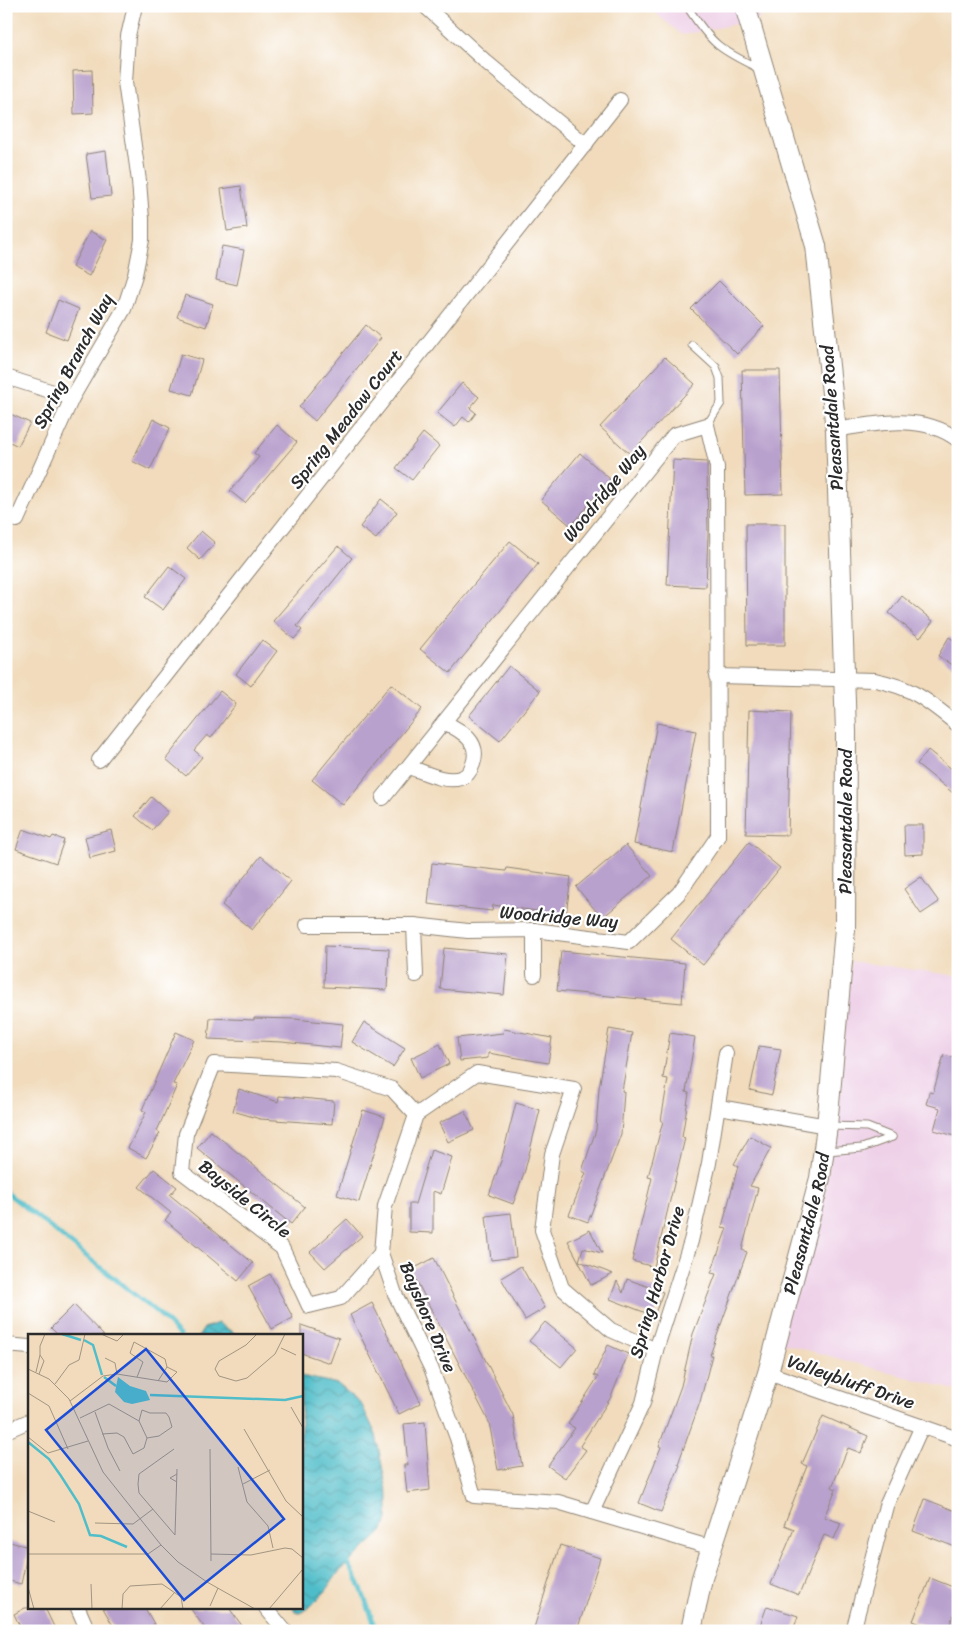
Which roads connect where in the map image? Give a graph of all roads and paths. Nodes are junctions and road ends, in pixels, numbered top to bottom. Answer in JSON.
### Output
{"nodes":[{"id":1,"x":135,"y":6,"type":"edge"},
{"id":2,"x":424,"y":6,"type":"edge"},
{"id":3,"x":687,"y":6,"type":"edge"},
{"id":4,"x":745,"y":6,"type":"edge"},
{"id":5,"x":763,"y":70,"type":"junction"},
{"id":6,"x":620,"y":100,"type":"dead end"},
{"id":7,"x":586,"y":145,"type":"junction"},
{"id":8,"x":692,"y":345,"type":"dead end"},
{"id":9,"x":6,"y":377,"type":"edge"},
{"id":10,"x":72,"y":398,"type":"junction"},
{"id":11,"x":707,"y":425,"type":"junction"},
{"id":12,"x":836,"y":430,"type":"junction"},
{"id":13,"x":958,"y":440,"type":"edge"},
{"id":14,"x":17,"y":520,"type":"dead end"},
{"id":15,"x":716,"y":676,"type":"junction"},
{"id":16,"x":844,"y":680,"type":"junction"},
{"id":17,"x":444,"y":722,"type":"junction"},
{"id":18,"x":958,"y":725,"type":"edge"},
{"id":19,"x":99,"y":760,"type":"dead end"},
{"id":20,"x":409,"y":766,"type":"junction"},
{"id":21,"x":383,"y":798,"type":"dead end"},
{"id":22,"x":307,"y":925,"type":"dead end"},
{"id":23,"x":414,"y":925,"type":"junction"},
{"id":24,"x":534,"y":930,"type":"junction"},
{"id":25,"x":416,"y":975,"type":"dead end"},
{"id":26,"x":534,"y":975,"type":"dead end"},
{"id":27,"x":726,"y":1053,"type":"dead end"},
{"id":28,"x":719,"y":1107,"type":"junction"},
{"id":29,"x":416,"y":1115,"type":"junction"},
{"id":30,"x":827,"y":1126,"type":"junction"},
{"id":31,"x":824,"y":1152,"type":"junction"},
{"id":32,"x":381,"y":1253,"type":"junction"},
{"id":33,"x":6,"y":1344,"type":"edge"},
{"id":34,"x":28,"y":1347,"type":"edge"},
{"id":35,"x":656,"y":1350,"type":"junction"},
{"id":36,"x":768,"y":1373,"type":"junction"},
{"id":37,"x":28,"y":1421,"type":"edge"},
{"id":38,"x":922,"y":1426,"type":"junction"},
{"id":39,"x":6,"y":1431,"type":"edge"},
{"id":40,"x":958,"y":1439,"type":"edge"},
{"id":41,"x":592,"y":1512,"type":"junction"},
{"id":42,"x":712,"y":1548,"type":"junction"},
{"id":43,"x":79,"y":1610,"type":"edge"},
{"id":44,"x":268,"y":1610,"type":"edge"},
{"id":45,"x":88,"y":1631,"type":"edge"},
{"id":46,"x":285,"y":1631,"type":"edge"},
{"id":47,"x":691,"y":1631,"type":"edge"},
{"id":48,"x":853,"y":1631,"type":"edge"}],
"edges":[{"from":1,"to":10,"type":"street","name":"Spring Branch Way"},
{"from":2,"to":7,"type":"street"},
{"from":3,"to":5,"type":"lane"},
{"from":4,"to":5,"type":"main road","name":"Pleasantdale Road"},
{"from":5,"to":12,"type":"main road","name":"Pleasantdale Road"},
{"from":6,"to":7,"type":"street","name":"Spring Meadow Court"},
{"from":7,"to":19,"type":"street","name":"Spring Meadow Court"},
{"from":8,"to":11,"type":"lane"},
{"from":9,"to":10,"type":"street"},
{"from":10,"to":14,"type":"street","name":"Spring Branch Way"},
{"from":11,"to":15,"type":"street","name":"Woodridge Way"},
{"from":11,"to":17,"type":"street","name":"Woodridge Way"},
{"from":12,"to":13,"type":"street"},
{"from":12,"to":16,"type":"main road","name":"Pleasantdale Road"},
{"from":15,"to":16,"type":"street"},
{"from":15,"to":24,"type":"street","name":"Woodridge Way"},
{"from":16,"to":18,"type":"street"},
{"from":16,"to":30,"type":"main road","name":"Pleasantdale Road"},
{"from":17,"to":20,"type":"street","name":"Woodridge Way"},
{"from":17,"to":20,"type":"street"},
{"from":20,"to":21,"type":"street","name":"Woodridge Way"},
{"from":22,"to":23,"type":"street","name":"Woodridge Way"},
{"from":23,"to":24,"type":"street","name":"Woodridge Way"},
{"from":23,"to":25,"type":"street"},
{"from":24,"to":26,"type":"street"},
{"from":27,"to":28,"type":"street","name":"Spring Harbor Drive"},
{"from":28,"to":30,"type":"street"},
{"from":28,"to":35,"type":"street","name":"Spring Harbor Drive"},
{"from":29,"to":32,"type":"street","name":"Bayshore Drive"},
{"from":29,"to":32,"type":"street","name":"Bayside Circle"},
{"from":29,"to":35,"type":"street"},
{"from":30,"to":31,"type":"main road","name":"Pleasantdale Road"},
{"from":30,"to":31,"type":"lane"},
{"from":31,"to":36,"type":"main road","name":"Pleasantdale Road"},
{"from":32,"to":41,"type":"street","name":"Bayshore Drive"},
{"from":33,"to":34,"type":"street"},
{"from":35,"to":41,"type":"street","name":"Spring Harbor Drive"},
{"from":36,"to":38,"type":"street","name":"Valleybluff Drive"},
{"from":36,"to":42,"type":"main road","name":"Pleasantdale Road"},
{"from":37,"to":39,"type":"street"},
{"from":38,"to":40,"type":"street","name":"Valleybluff Drive"},
{"from":38,"to":48,"type":"street","name":"Valleybluff Drive"},
{"from":41,"to":42,"type":"street"},
{"from":42,"to":47,"type":"main road","name":"Pleasantdale Road"},
{"from":43,"to":45,"type":"street"},
{"from":44,"to":46,"type":"street"}]}
